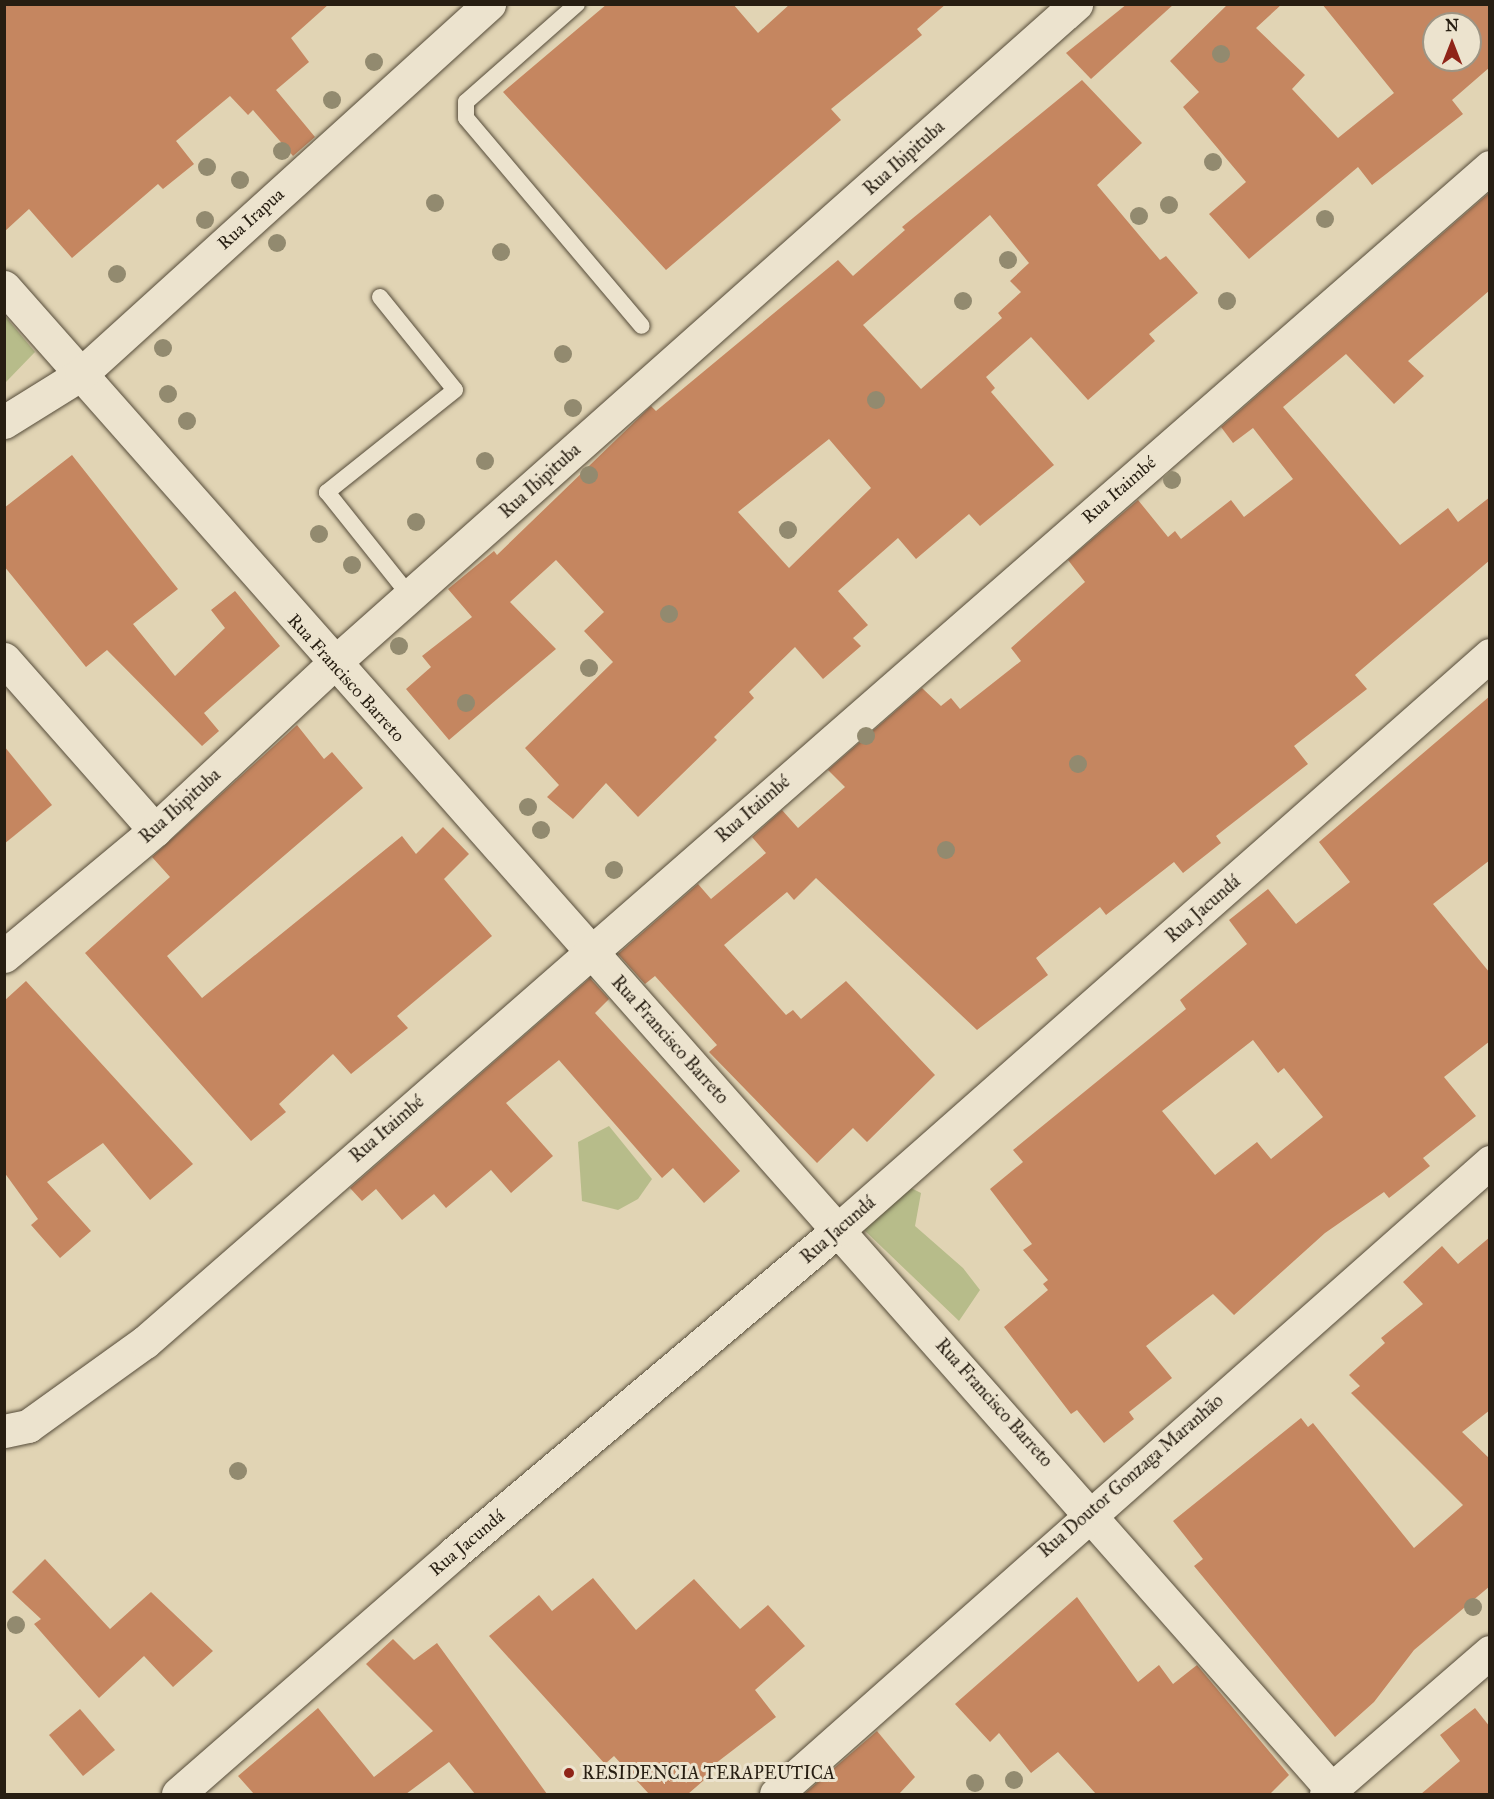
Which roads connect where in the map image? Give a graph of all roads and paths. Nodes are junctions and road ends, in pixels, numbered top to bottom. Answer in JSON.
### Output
{"nodes":[{"id":1,"x":489,"y":4,"type":"edge"},
{"id":2,"x":577,"y":4,"type":"edge"},
{"id":3,"x":1076,"y":4,"type":"edge"},
{"id":4,"x":1490,"y":167,"type":"edge"},
{"id":5,"x":4,"y":287,"type":"edge"},
{"id":6,"x":380,"y":297,"type":"dead end"},
{"id":7,"x":642,"y":326,"type":"dead end"},
{"id":8,"x":81,"y":374,"type":"junction"},
{"id":9,"x":4,"y":422,"type":"edge"},
{"id":10,"x":411,"y":596,"type":"junction"},
{"id":11,"x":1490,"y":655,"type":"edge"},
{"id":12,"x":4,"y":659,"type":"edge"},
{"id":13,"x":333,"y":664,"type":"junction"},
{"id":14,"x":155,"y":830,"type":"junction"},
{"id":15,"x":590,"y":951,"type":"junction"},
{"id":16,"x":4,"y":956,"type":"edge"},
{"id":17,"x":1490,"y":1162,"type":"edge"},
{"id":18,"x":839,"y":1229,"type":"junction"},
{"id":19,"x":4,"y":1431,"type":"edge"},
{"id":20,"x":1090,"y":1512,"type":"junction"},
{"id":21,"x":1490,"y":1652,"type":"edge"},
{"id":22,"x":1331,"y":1793,"type":"edge"},
{"id":23,"x":178,"y":1794,"type":"edge"},
{"id":24,"x":776,"y":1794,"type":"edge"}],
"edges":[{"from":1,"to":8,"type":"street","name":"Rua Irapua"},
{"from":2,"to":7,"type":"lane"},
{"from":3,"to":10,"type":"street","name":"Rua Ibipituba"},
{"from":4,"to":15,"type":"street","name":"Rua Itaimbé"},
{"from":5,"to":8,"type":"street","name":"Rua Francisco Barreto"},
{"from":6,"to":10,"type":"lane"},
{"from":8,"to":9,"type":"street","name":"Rua Irapua"},
{"from":8,"to":13,"type":"street","name":"Rua Francisco Barreto"},
{"from":10,"to":13,"type":"street","name":"Rua Ibipituba"},
{"from":11,"to":18,"type":"street","name":"Rua Jacundá"},
{"from":12,"to":14,"type":"street"},
{"from":13,"to":14,"type":"street","name":"Rua Ibipituba"},
{"from":13,"to":15,"type":"street","name":"Rua Francisco Barreto"},
{"from":14,"to":16,"type":"street","name":"Rua Ibipituba"},
{"from":15,"to":18,"type":"street","name":"Rua Francisco Barreto"},
{"from":15,"to":19,"type":"street","name":"Rua Itaimbé"},
{"from":17,"to":20,"type":"street","name":"Rua Doutor Gonzaga Maranhão"},
{"from":18,"to":20,"type":"street","name":"Rua Francisco Barreto"},
{"from":18,"to":23,"type":"street","name":"Rua Jacundá"},
{"from":20,"to":22,"type":"street","name":"Rua Francisco Barreto"},
{"from":20,"to":24,"type":"street","name":"Rua Doutor Gonzaga Maranhão"},
{"from":21,"to":22,"type":"street"}]}
